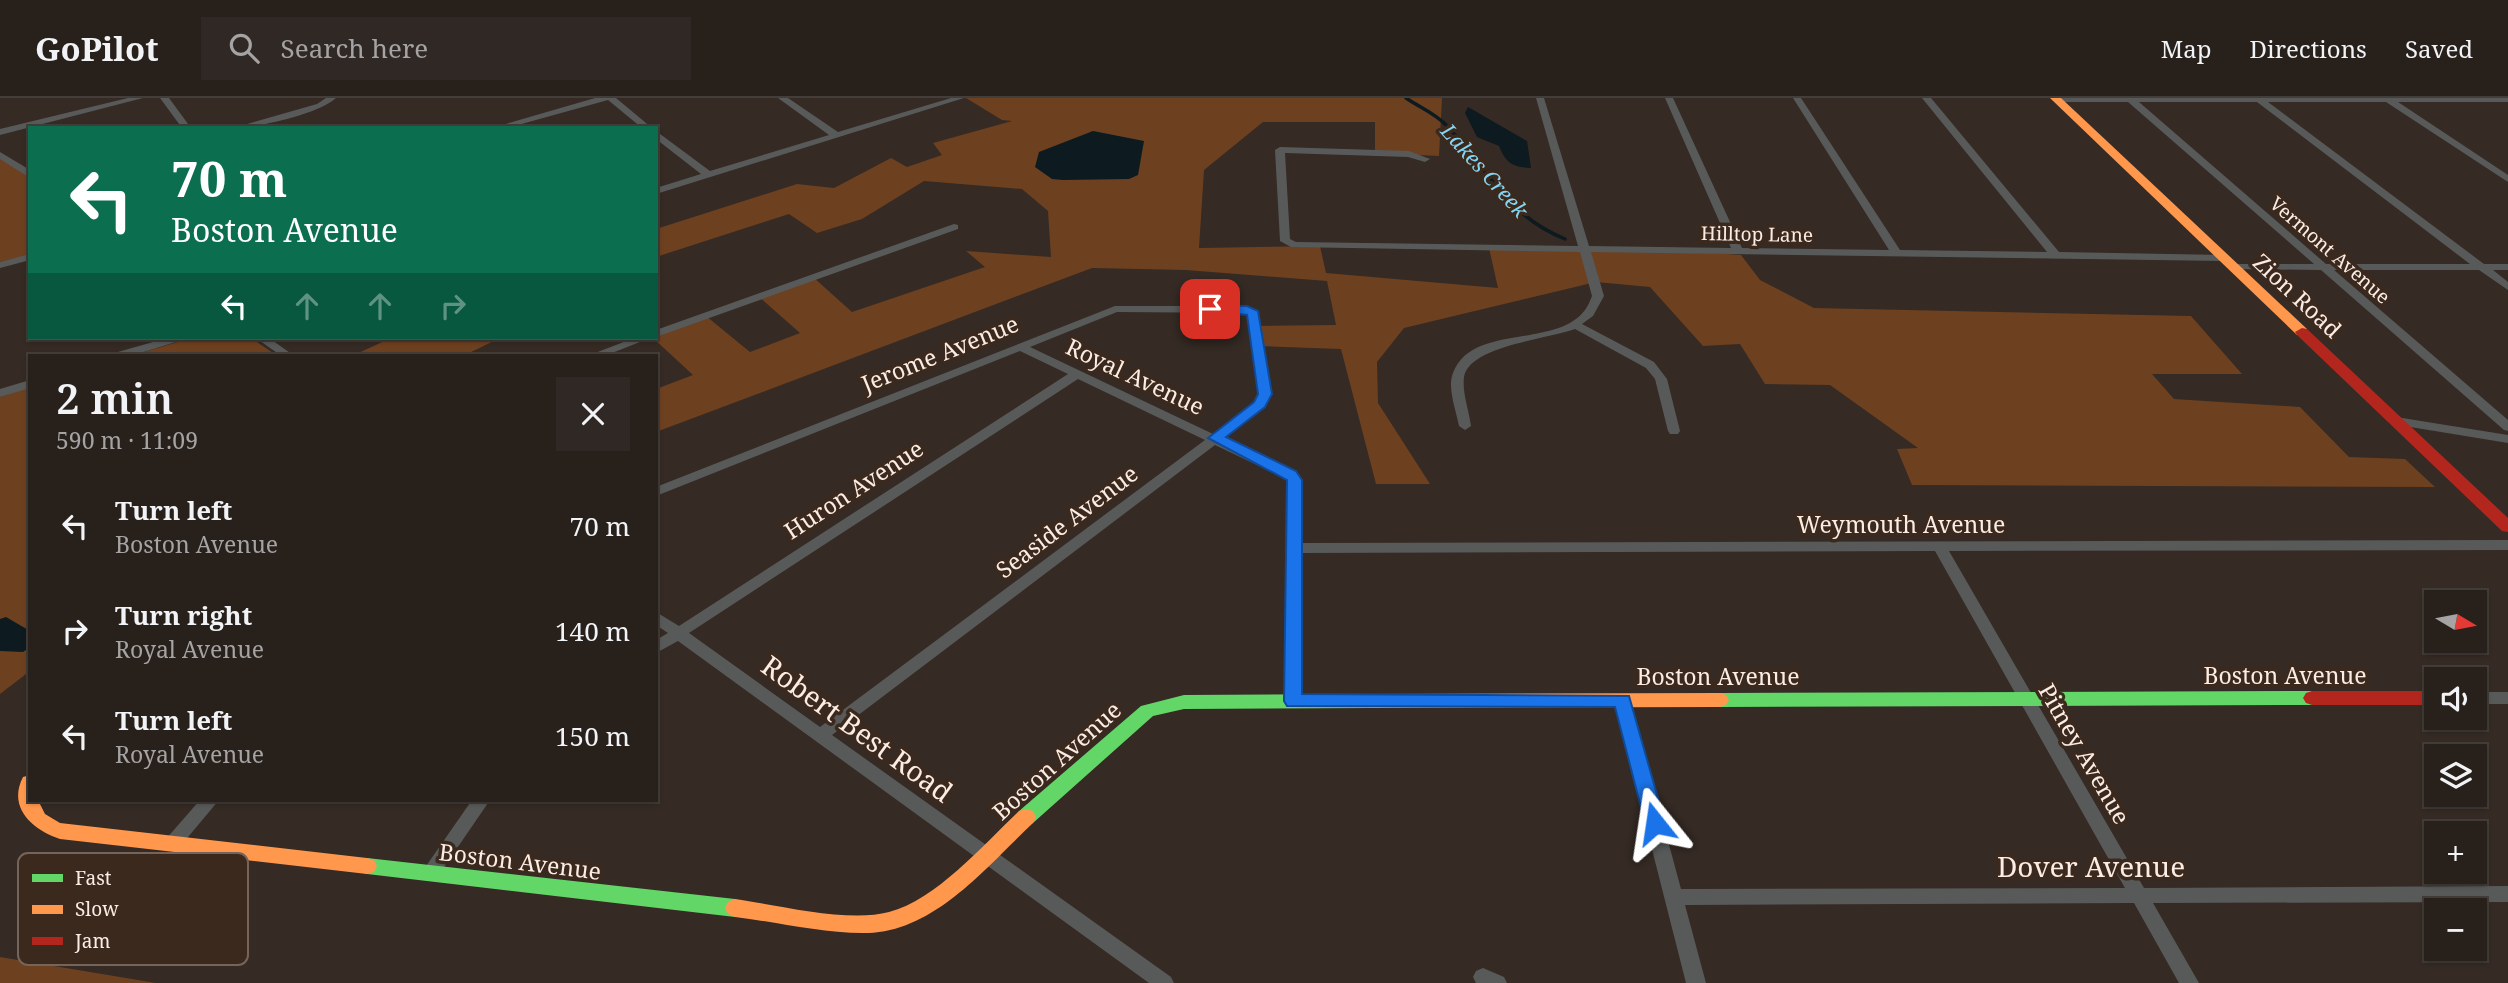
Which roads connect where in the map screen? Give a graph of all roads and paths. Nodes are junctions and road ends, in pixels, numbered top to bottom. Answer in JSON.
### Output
{"nodes":[{"id":1,"x":139,"y":98,"type":"edge"},
{"id":2,"x":164,"y":98,"type":"edge"},
{"id":3,"x":332,"y":98,"type":"edge"},
{"id":4,"x":604,"y":98,"type":"edge"},
{"id":5,"x":611,"y":98,"type":"edge"},
{"id":6,"x":782,"y":98,"type":"edge"},
{"id":7,"x":956,"y":98,"type":"edge"},
{"id":8,"x":1540,"y":98,"type":"edge"},
{"id":9,"x":1669,"y":98,"type":"edge"},
{"id":10,"x":1797,"y":98,"type":"edge"},
{"id":11,"x":1926,"y":98,"type":"edge"},
{"id":12,"x":2259,"y":98,"type":"edge"},
{"id":13,"x":2388,"y":98,"type":"edge"},
{"id":14,"x":2055,"y":99,"type":"edge"},
{"id":15,"x":2130,"y":99,"type":"edge"},
{"id":16,"x":2508,"y":99,"type":"edge"},
{"id":17,"x":185,"y":126,"type":"edge"},
{"id":18,"x":245,"y":126,"type":"edge"},
{"id":19,"x":503,"y":126,"type":"edge"},
{"id":20,"x":646,"y":126,"type":"edge"},
{"id":21,"x":0,"y":132,"type":"edge"},
{"id":22,"x":838,"y":135,"type":"junction"},
{"id":23,"x":658,"y":136,"type":"edge"},
{"id":24,"x":0,"y":155,"type":"edge"},
{"id":25,"x":1425,"y":159,"type":"dead end"},
{"id":26,"x":28,"y":174,"type":"edge"},
{"id":27,"x":708,"y":175,"type":"junction"},
{"id":28,"x":2508,"y":179,"type":"edge"},
{"id":29,"x":658,"y":190,"type":"edge"},
{"id":30,"x":954,"y":227,"type":"dead end"},
{"id":31,"x":1586,"y":249,"type":"junction"},
{"id":32,"x":1738,"y":251,"type":"junction"},
{"id":33,"x":1897,"y":254,"type":"junction"},
{"id":34,"x":2056,"y":256,"type":"junction"},
{"id":35,"x":28,"y":258,"type":"edge"},
{"id":36,"x":2229,"y":263,"type":"junction"},
{"id":37,"x":0,"y":265,"type":"edge"},
{"id":38,"x":2323,"y":267,"type":"junction"},
{"id":39,"x":2482,"y":267,"type":"junction"},
{"id":40,"x":2508,"y":267,"type":"edge"},
{"id":41,"x":2508,"y":287,"type":"edge"},
{"id":42,"x":1249,"y":310,"type":"joint"},
{"id":43,"x":1576,"y":325,"type":"junction"},
{"id":44,"x":658,"y":333,"type":"edge"},
{"id":45,"x":171,"y":340,"type":"edge"},
{"id":46,"x":265,"y":340,"type":"edge"},
{"id":47,"x":638,"y":340,"type":"edge"},
{"id":48,"x":1021,"y":346,"type":"junction"},
{"id":49,"x":125,"y":354,"type":"edge"},
{"id":50,"x":286,"y":354,"type":"edge"},
{"id":51,"x":599,"y":354,"type":"edge"},
{"id":52,"x":1078,"y":373,"type":"junction"},
{"id":53,"x":28,"y":385,"type":"edge"},
{"id":54,"x":0,"y":393,"type":"edge"},
{"id":55,"x":2396,"y":421,"type":"junction"},
{"id":56,"x":1465,"y":426,"type":"dead end"},
{"id":57,"x":2508,"y":428,"type":"edge"},
{"id":58,"x":1674,"y":431,"type":"dead end"},
{"id":59,"x":1216,"y":438,"type":"junction"},
{"id":60,"x":2508,"y":439,"type":"edge"},
{"id":61,"x":658,"y":491,"type":"edge"},
{"id":62,"x":2508,"y":527,"type":"edge"},
{"id":63,"x":2508,"y":545,"type":"edge"},
{"id":64,"x":1940,"y":547,"type":"junction"},
{"id":65,"x":1294,"y":548,"type":"junction"},
{"id":66,"x":658,"y":618,"type":"edge"},
{"id":67,"x":679,"y":633,"type":"junction"},
{"id":68,"x":658,"y":647,"type":"edge"},
{"id":69,"x":2424,"y":698,"type":"edge"},
{"id":70,"x":2487,"y":698,"type":"edge"},
{"id":71,"x":2508,"y":698,"type":"edge"},
{"id":72,"x":2026,"y":699,"type":"junction"},
{"id":73,"x":1293,"y":701,"type":"junction"},
{"id":74,"x":1622,"y":701,"type":"junction"},
{"id":75,"x":821,"y":735,"type":"junction"},
{"id":76,"x":28,"y":788,"type":"edge"},
{"id":77,"x":209,"y":802,"type":"edge"},
{"id":78,"x":480,"y":802,"type":"edge"},
{"id":79,"x":172,"y":844,"type":"junction"},
{"id":80,"x":986,"y":855,"type":"junction"},
{"id":81,"x":430,"y":874,"type":"junction"},
{"id":82,"x":2508,"y":894,"type":"edge"},
{"id":83,"x":2139,"y":895,"type":"junction"},
{"id":84,"x":1674,"y":897,"type":"junction"},
{"id":85,"x":1164,"y":983,"type":"edge"},
{"id":86,"x":1696,"y":983,"type":"edge"},
{"id":87,"x":2189,"y":983,"type":"edge"}],
"edges":[{"from":1,"to":21,"type":"street"},
{"from":2,"to":17,"type":"street"},
{"from":3,"to":18,"type":"street"},
{"from":4,"to":19,"type":"street"},
{"from":5,"to":20,"type":"street"},
{"from":6,"to":22,"type":"street"},
{"from":7,"to":22,"type":"street"},
{"from":8,"to":31,"type":"street"},
{"from":9,"to":32,"type":"street"},
{"from":10,"to":33,"type":"street"},
{"from":11,"to":34,"type":"street"},
{"from":12,"to":13,"type":"street"},
{"from":12,"to":15,"type":"street"},
{"from":12,"to":39,"type":"street"},
{"from":13,"to":16,"type":"street"},
{"from":13,"to":28,"type":"street"},
{"from":14,"to":15,"type":"street"},
{"from":14,"to":36,"type":"street","name":"Zion Road"},
{"from":15,"to":38,"type":"street","name":"Vermont Avenue"},
{"from":22,"to":27,"type":"street"},
{"from":23,"to":27,"type":"street"},
{"from":24,"to":26,"type":"street"},
{"from":25,"to":31,"type":"street","name":"Hilltop Lane"},
{"from":27,"to":29,"type":"street"},
{"from":30,"to":44,"type":"street"},
{"from":31,"to":32,"type":"street","name":"Hilltop Lane"},
{"from":31,"to":43,"type":"street"},
{"from":32,"to":33,"type":"street","name":"Hilltop Lane"},
{"from":33,"to":34,"type":"street","name":"Hilltop Lane"},
{"from":34,"to":36,"type":"street","name":"Hilltop Lane"},
{"from":35,"to":37,"type":"street"},
{"from":36,"to":38,"type":"street","name":"Hilltop Lane"},
{"from":36,"to":55,"type":"street","name":"Zion Road"},
{"from":38,"to":39,"type":"street","name":"Hilltop Lane"},
{"from":38,"to":57,"type":"street","name":"Vermont Avenue"},
{"from":39,"to":40,"type":"street","name":"Hilltop Lane"},
{"from":39,"to":41,"type":"street"},
{"from":42,"to":48,"type":"street","name":"Jerome Avenue"},
{"from":42,"to":59,"type":"street","name":"Seaside Avenue"},
{"from":43,"to":56,"type":"street"},
{"from":43,"to":58,"type":"street"},
{"from":45,"to":49,"type":"street"},
{"from":46,"to":50,"type":"street"},
{"from":47,"to":51,"type":"street"},
{"from":48,"to":52,"type":"street","name":"Royal Avenue"},
{"from":48,"to":61,"type":"street","name":"Jerome Avenue"},
{"from":52,"to":59,"type":"street","name":"Royal Avenue"},
{"from":52,"to":67,"type":"street","name":"Huron Avenue"},
{"from":53,"to":54,"type":"street"},
{"from":55,"to":60,"type":"street"},
{"from":55,"to":62,"type":"street","name":"Zion Road"},
{"from":59,"to":65,"type":"street","name":"Royal Avenue"},
{"from":59,"to":75,"type":"street","name":"Seaside Avenue"},
{"from":63,"to":64,"type":"street","name":"Weymouth Avenue"},
{"from":64,"to":65,"type":"street","name":"Weymouth Avenue"},
{"from":64,"to":72,"type":"street","name":"Pitney Avenue"},
{"from":65,"to":73,"type":"street","name":"Royal Avenue"},
{"from":66,"to":67,"type":"street","name":"Robert Best Road"},
{"from":67,"to":68,"type":"street","name":"Huron Avenue"},
{"from":67,"to":75,"type":"street","name":"Robert Best Road"},
{"from":69,"to":72,"type":"street","name":"Boston Avenue"},
{"from":70,"to":71,"type":"street"},
{"from":72,"to":74,"type":"street","name":"Boston Avenue"},
{"from":72,"to":83,"type":"street","name":"Pitney Avenue"},
{"from":73,"to":74,"type":"street","name":"Boston Avenue"},
{"from":73,"to":80,"type":"street","name":"Boston Avenue"},
{"from":74,"to":84,"type":"street"},
{"from":75,"to":80,"type":"street","name":"Robert Best Road"},
{"from":76,"to":79,"type":"street","name":"Boston Avenue"},
{"from":77,"to":79,"type":"street"},
{"from":78,"to":81,"type":"street"},
{"from":79,"to":81,"type":"street","name":"Boston Avenue"},
{"from":80,"to":81,"type":"street","name":"Boston Avenue"},
{"from":80,"to":85,"type":"street","name":"Robert Best Road"},
{"from":82,"to":83,"type":"street","name":"Dover Avenue"},
{"from":83,"to":84,"type":"street","name":"Dover Avenue"},
{"from":83,"to":87,"type":"street","name":"Pitney Avenue"},
{"from":84,"to":86,"type":"street"}]}
